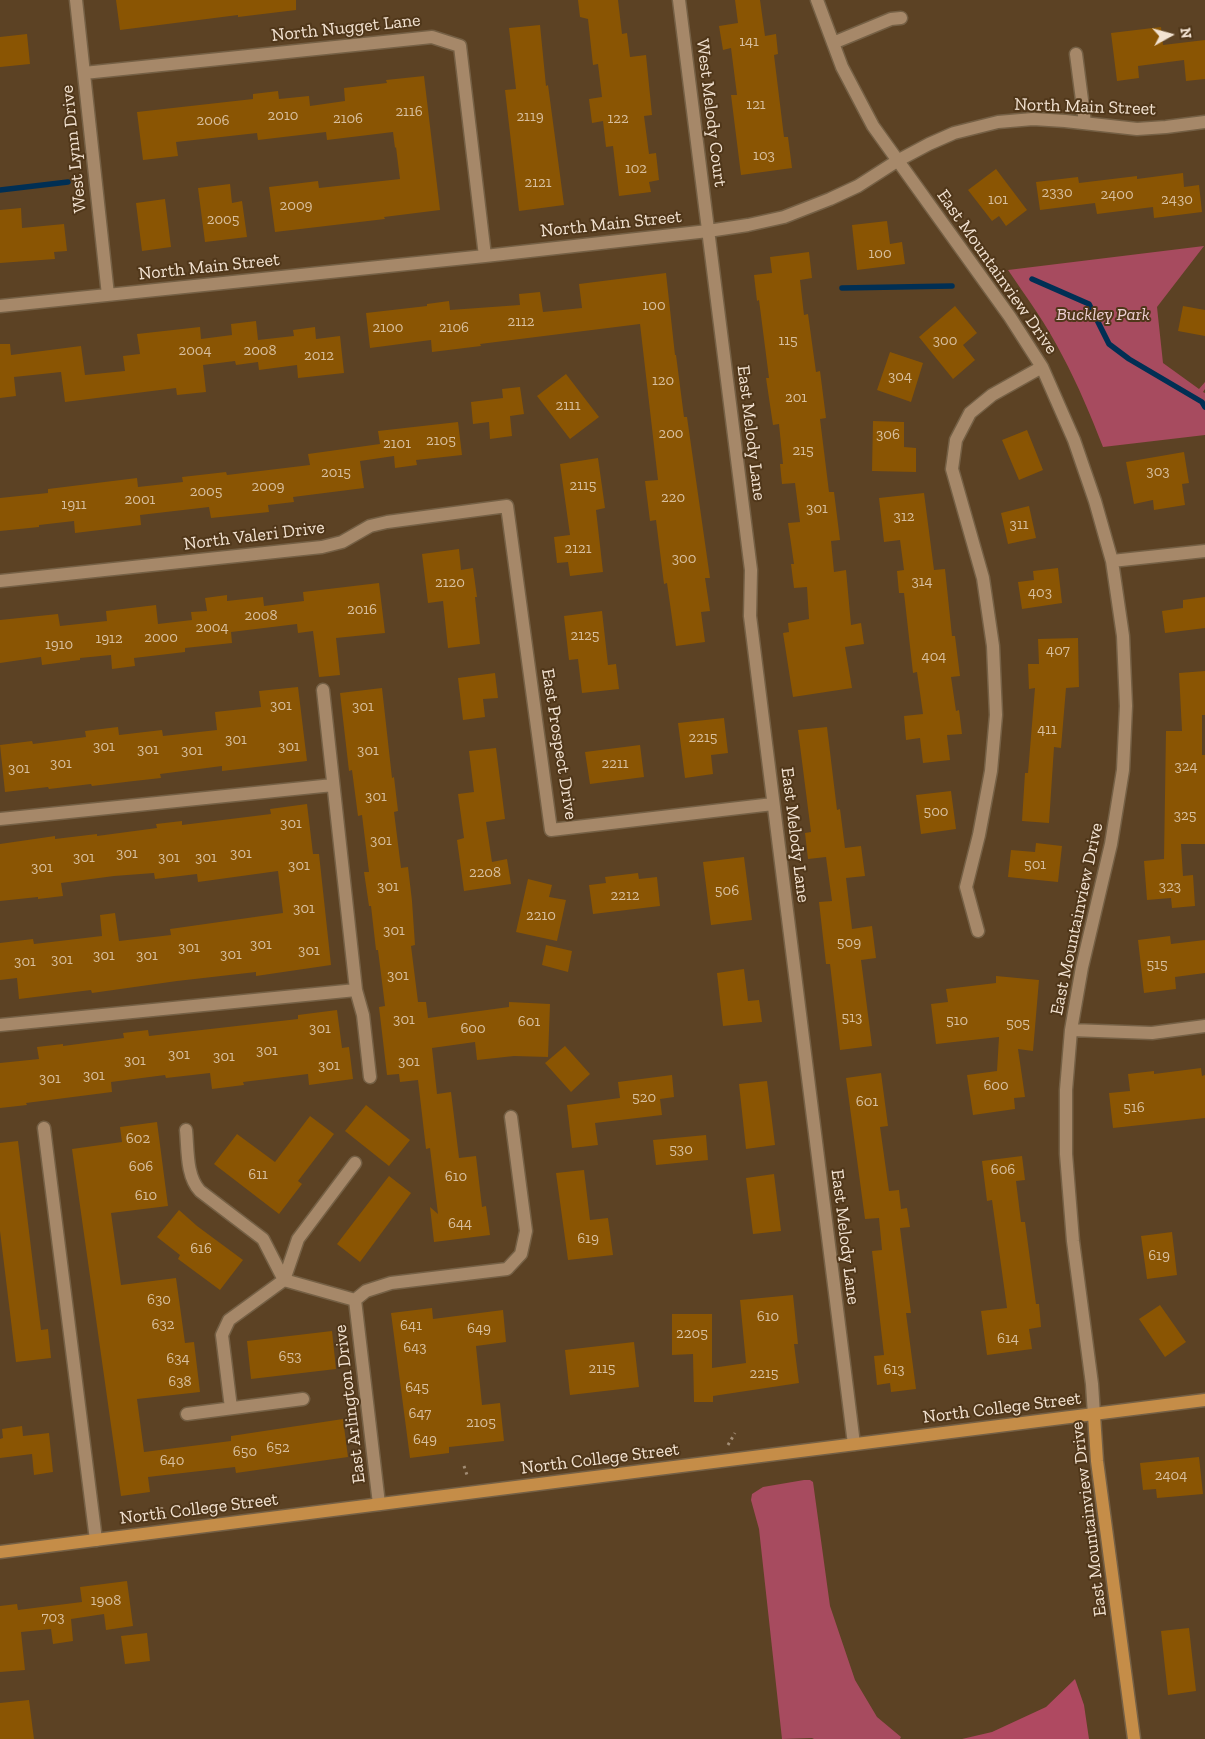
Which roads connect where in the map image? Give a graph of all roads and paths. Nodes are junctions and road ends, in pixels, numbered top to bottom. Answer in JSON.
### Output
{"nodes":[{"id":1,"x":76,"y":0,"type":"edge"},
{"id":2,"x":679,"y":0,"type":"edge"},
{"id":3,"x":817,"y":0,"type":"edge"},
{"id":4,"x":901,"y":18,"type":"dead end"},
{"id":5,"x":833,"y":43,"type":"junction"},
{"id":6,"x":1076,"y":54,"type":"dead end"},
{"id":7,"x":84,"y":73,"type":"junction"},
{"id":8,"x":1205,"y":122,"type":"edge"},
{"id":9,"x":1085,"y":123,"type":"junction"},
{"id":10,"x":897,"y":161,"type":"junction"},
{"id":11,"x":708,"y":231,"type":"junction"},
{"id":12,"x":485,"y":256,"type":"junction"},
{"id":13,"x":108,"y":295,"type":"junction"},
{"id":14,"x":0,"y":306,"type":"edge"},
{"id":15,"x":1042,"y":366,"type":"junction"},
{"id":16,"x":507,"y":506,"type":"joint"},
{"id":17,"x":1205,"y":551,"type":"edge"},
{"id":18,"x":1112,"y":561,"type":"junction"},
{"id":19,"x":0,"y":581,"type":"edge"},
{"id":20,"x":323,"y":690,"type":"dead end"},
{"id":21,"x":333,"y":784,"type":"junction"},
{"id":22,"x":773,"y":804,"type":"junction"},
{"id":23,"x":0,"y":819,"type":"edge"},
{"id":24,"x":978,"y":931,"type":"dead end"},
{"id":25,"x":356,"y":990,"type":"junction"},
{"id":26,"x":0,"y":1025,"type":"edge"},
{"id":27,"x":1205,"y":1026,"type":"edge"},
{"id":28,"x":1071,"y":1030,"type":"junction"},
{"id":29,"x":370,"y":1077,"type":"dead end"},
{"id":30,"x":511,"y":1117,"type":"dead end"},
{"id":31,"x":44,"y":1128,"type":"dead end"},
{"id":32,"x":186,"y":1130,"type":"dead end"},
{"id":33,"x":355,"y":1163,"type":"dead end"},
{"id":34,"x":284,"y":1280,"type":"junction"},
{"id":35,"x":355,"y":1300,"type":"junction"},
{"id":36,"x":303,"y":1399,"type":"dead end"},
{"id":37,"x":1205,"y":1400,"type":"edge"},
{"id":38,"x":231,"y":1408,"type":"junction"},
{"id":39,"x":187,"y":1414,"type":"dead end"},
{"id":40,"x":1094,"y":1415,"type":"junction"},
{"id":41,"x":854,"y":1444,"type":"junction"},
{"id":42,"x":379,"y":1504,"type":"junction"},
{"id":43,"x":96,"y":1540,"type":"junction"},
{"id":44,"x":0,"y":1552,"type":"edge"},
{"id":45,"x":1134,"y":1739,"type":"edge"}],
"edges":[{"from":1,"to":7,"type":"street","name":"West Lynn Drive"},
{"from":2,"to":11,"type":"street","name":"West Melody Court"},
{"from":3,"to":5,"type":"street","name":"East Mountainview Drive"},
{"from":4,"to":5,"type":"street"},
{"from":5,"to":10,"type":"street","name":"East Mountainview Drive"},
{"from":6,"to":9,"type":"street"},
{"from":7,"to":12,"type":"street","name":"North Nugget Lane"},
{"from":7,"to":13,"type":"street","name":"West Lynn Drive"},
{"from":8,"to":9,"type":"street","name":"North Main Street"},
{"from":9,"to":10,"type":"street","name":"North Main Street"},
{"from":10,"to":11,"type":"street","name":"North Main Street"},
{"from":10,"to":15,"type":"street","name":"East Mountainview Drive"},
{"from":11,"to":12,"type":"street","name":"North Main Street"},
{"from":11,"to":22,"type":"street","name":"East Melody Lane"},
{"from":12,"to":13,"type":"street","name":"North Main Street"},
{"from":13,"to":14,"type":"street","name":"North Main Street"},
{"from":15,"to":18,"type":"street","name":"East Mountainview Drive"},
{"from":15,"to":24,"type":"street"},
{"from":16,"to":19,"type":"street","name":"North Valeri Drive"},
{"from":16,"to":22,"type":"street","name":"East Prospect Drive"},
{"from":17,"to":18,"type":"street"},
{"from":18,"to":28,"type":"street","name":"East Mountainview Drive"},
{"from":20,"to":21,"type":"street"},
{"from":21,"to":23,"type":"street"},
{"from":21,"to":25,"type":"street"},
{"from":22,"to":41,"type":"street","name":"East Melody Lane"},
{"from":25,"to":26,"type":"street"},
{"from":25,"to":29,"type":"street"},
{"from":27,"to":28,"type":"street"},
{"from":28,"to":40,"type":"street","name":"East Mountainview Drive"},
{"from":30,"to":35,"type":"street"},
{"from":31,"to":43,"type":"street"},
{"from":32,"to":34,"type":"street"},
{"from":33,"to":34,"type":"street"},
{"from":34,"to":35,"type":"street"},
{"from":34,"to":38,"type":"street"},
{"from":35,"to":42,"type":"street","name":"East Arlington Drive"},
{"from":36,"to":38,"type":"street"},
{"from":37,"to":40,"type":"main road","name":"North College Street"},
{"from":38,"to":39,"type":"street"},
{"from":40,"to":41,"type":"main road","name":"North College Street"},
{"from":40,"to":45,"type":"main road","name":"East Mountainview Drive"},
{"from":41,"to":42,"type":"main road","name":"North College Street"},
{"from":42,"to":43,"type":"main road","name":"North College Street"},
{"from":43,"to":44,"type":"main road","name":"North College Street"}]}
